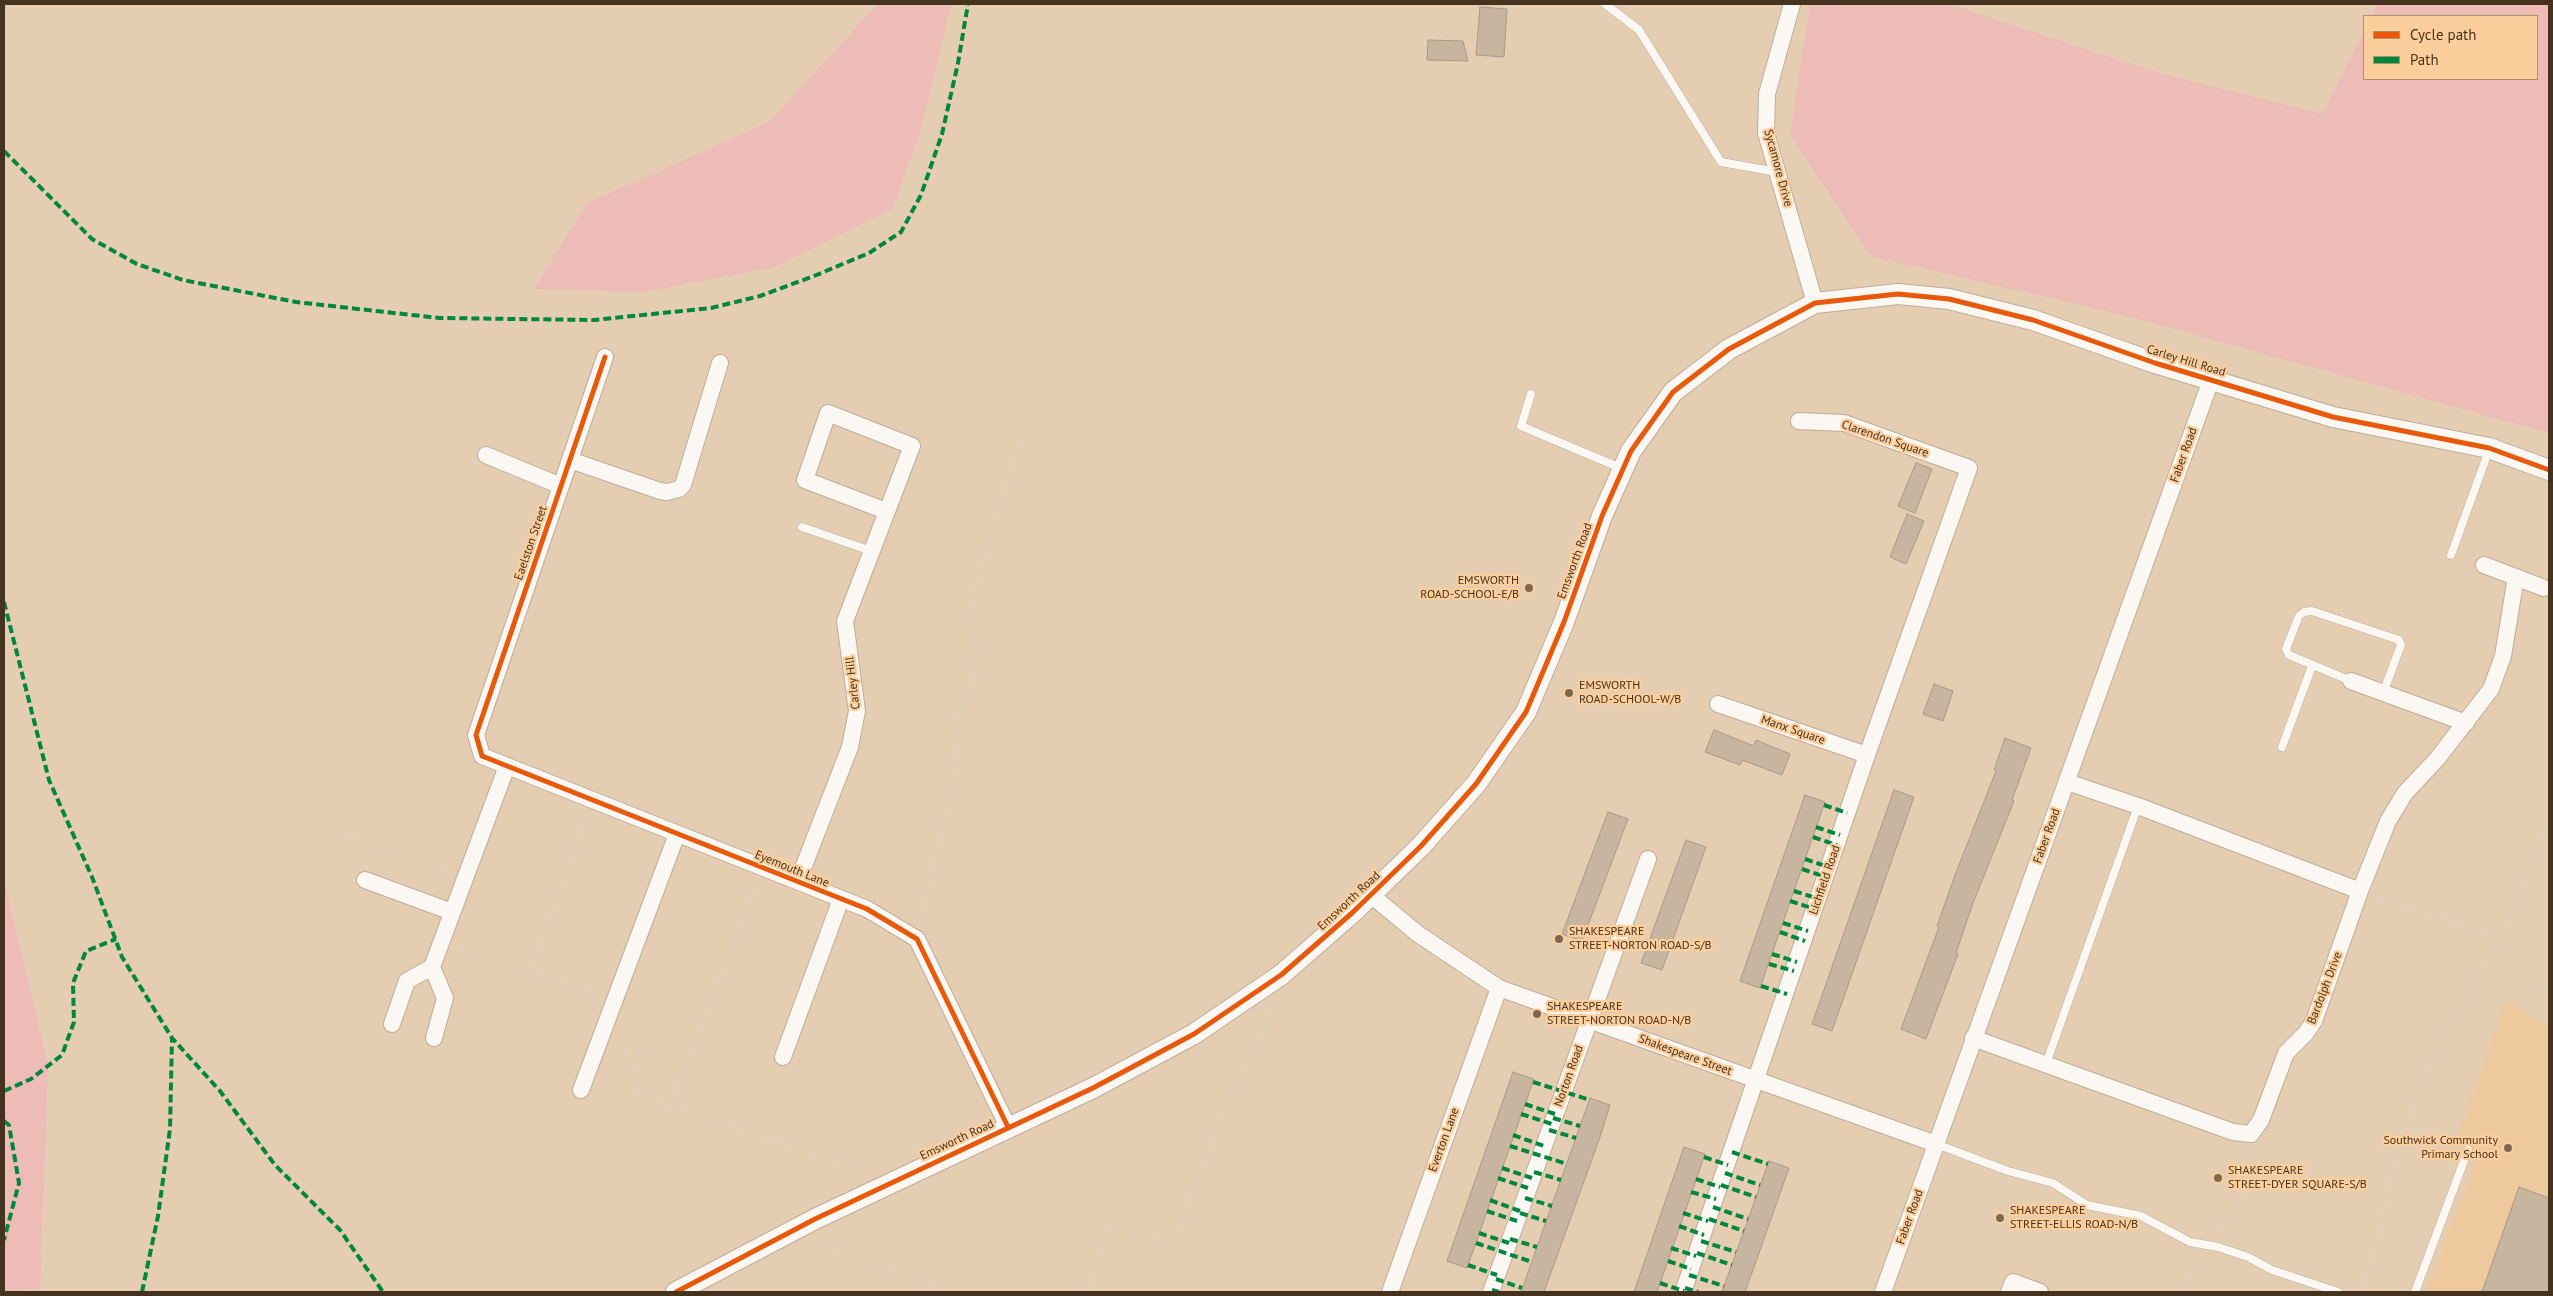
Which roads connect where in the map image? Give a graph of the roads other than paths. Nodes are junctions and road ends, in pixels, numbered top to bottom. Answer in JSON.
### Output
{"nodes":[{"id":1,"x":1605,"y":4,"type":"edge"},
{"id":2,"x":1792,"y":4,"type":"edge"},
{"id":3,"x":1777,"y":172,"type":"junction"},
{"id":4,"x":1815,"y":303,"type":"junction"},
{"id":5,"x":605,"y":357,"type":"dead end"},
{"id":6,"x":720,"y":363,"type":"dead end"},
{"id":7,"x":2211,"y":380,"type":"junction"},
{"id":8,"x":1532,"y":394,"type":"dead end"},
{"id":9,"x":1799,"y":421,"type":"dead end"},
{"id":10,"x":2489,"y":448,"type":"junction"},
{"id":11,"x":486,"y":455,"type":"dead end"},
{"id":12,"x":570,"y":460,"type":"junction"},
{"id":13,"x":1969,"y":468,"type":"joint"},
{"id":14,"x":1623,"y":469,"type":"junction"},
{"id":15,"x":2549,"y":470,"type":"edge"},
{"id":16,"x":561,"y":486,"type":"junction"},
{"id":17,"x":886,"y":512,"type":"junction"},
{"id":18,"x":802,"y":527,"type":"dead end"},
{"id":19,"x":871,"y":551,"type":"junction"},
{"id":20,"x":2452,"y":555,"type":"dead end"},
{"id":21,"x":2484,"y":564,"type":"dead end"},
{"id":22,"x":2516,"y":577,"type":"junction"},
{"id":23,"x":2544,"y":588,"type":"dead end"},
{"id":24,"x":2312,"y":666,"type":"junction"},
{"id":25,"x":2351,"y":681,"type":"joint"},
{"id":26,"x":2384,"y":693,"type":"junction"},
{"id":27,"x":1718,"y":704,"type":"dead end"},
{"id":28,"x":2466,"y":723,"type":"junction"},
{"id":29,"x":476,"y":735,"type":"joint"},
{"id":30,"x":2282,"y":747,"type":"dead end"},
{"id":31,"x":1867,"y":755,"type":"junction"},
{"id":32,"x":507,"y":766,"type":"junction"},
{"id":33,"x":2067,"y":782,"type":"junction"},
{"id":34,"x":2138,"y":806,"type":"junction"},
{"id":35,"x":677,"y":834,"type":"junction"},
{"id":36,"x":1648,"y":859,"type":"dead end"},
{"id":37,"x":365,"y":880,"type":"dead end"},
{"id":38,"x":798,"y":881,"type":"junction"},
{"id":39,"x":2360,"y":891,"type":"junction"},
{"id":40,"x":1371,"y":895,"type":"junction"},
{"id":41,"x":842,"y":899,"type":"junction"},
{"id":42,"x":452,"y":912,"type":"junction"},
{"id":43,"x":432,"y":967,"type":"junction"},
{"id":44,"x":1499,"y":988,"type":"junction"},
{"id":45,"x":1588,"y":1020,"type":"junction"},
{"id":46,"x":392,"y":1024,"type":"dead end"},
{"id":47,"x":434,"y":1038,"type":"dead end"},
{"id":48,"x":1973,"y":1038,"type":"junction"},
{"id":49,"x":783,"y":1057,"type":"dead end"},
{"id":50,"x":2046,"y":1064,"type":"junction"},
{"id":51,"x":1757,"y":1081,"type":"junction"},
{"id":52,"x":582,"y":1090,"type":"dead end"},
{"id":53,"x":1008,"y":1127,"type":"junction"},
{"id":54,"x":1936,"y":1144,"type":"junction"},
{"id":55,"x":2468,"y":1150,"type":"dead end"},
{"id":56,"x":686,"y":1290,"type":"edge"},
{"id":57,"x":1390,"y":1292,"type":"edge"},
{"id":58,"x":1491,"y":1292,"type":"edge"},
{"id":59,"x":1683,"y":1292,"type":"edge"},
{"id":60,"x":1883,"y":1292,"type":"edge"},
{"id":61,"x":2009,"y":1292,"type":"edge"},
{"id":62,"x":2040,"y":1292,"type":"edge"},
{"id":63,"x":2338,"y":1292,"type":"edge"},
{"id":64,"x":2415,"y":1292,"type":"edge"}],
"edges":[{"from":1,"to":3,"type":"lane"},
{"from":2,"to":3,"type":"street","name":"Sycamore Drive"},
{"from":3,"to":4,"type":"street","name":"Sycamore Drive"},
{"from":4,"to":7,"type":"street","name":"Carley Hill Road"},
{"from":4,"to":14,"type":"street","name":"Emsworth Road"},
{"from":5,"to":12,"type":"street","name":"Eaelston Street"},
{"from":6,"to":12,"type":"street"},
{"from":7,"to":10,"type":"street","name":"Carley Hill Road"},
{"from":7,"to":33,"type":"street","name":"Faber Road"},
{"from":8,"to":14,"type":"lane"},
{"from":9,"to":13,"type":"street","name":"Clarendon Square"},
{"from":10,"to":15,"type":"street","name":"Carley Hill Road"},
{"from":10,"to":20,"type":"lane"},
{"from":11,"to":16,"type":"street"},
{"from":12,"to":16,"type":"street","name":"Eaelston Street"},
{"from":13,"to":31,"type":"street","name":"Lichfield Road"},
{"from":14,"to":40,"type":"street","name":"Emsworth Road"},
{"from":16,"to":29,"type":"street","name":"Eaelston Street"},
{"from":17,"to":17,"type":"street","name":"Carley Hill"},
{"from":17,"to":19,"type":"street","name":"Carley Hill"},
{"from":18,"to":19,"type":"lane"},
{"from":19,"to":38,"type":"street","name":"Carley Hill"},
{"from":21,"to":22,"type":"street"},
{"from":22,"to":23,"type":"street"},
{"from":22,"to":28,"type":"street","name":"Bardolph Drive"},
{"from":24,"to":25,"type":"lane"},
{"from":24,"to":26,"type":"lane"},
{"from":24,"to":30,"type":"lane"},
{"from":25,"to":26,"type":"street"},
{"from":26,"to":28,"type":"street"},
{"from":27,"to":31,"type":"street","name":"Manx Square"},
{"from":28,"to":39,"type":"street","name":"Bardolph Drive"},
{"from":29,"to":32,"type":"street","name":"Eyemouth Lane"},
{"from":31,"to":51,"type":"street","name":"Lichfield Road"},
{"from":32,"to":35,"type":"street","name":"Eyemouth Lane"},
{"from":32,"to":42,"type":"street"},
{"from":33,"to":34,"type":"street"},
{"from":33,"to":48,"type":"street","name":"Faber Road"},
{"from":34,"to":39,"type":"street"},
{"from":34,"to":50,"type":"lane"},
{"from":35,"to":38,"type":"street","name":"Eyemouth Lane"},
{"from":35,"to":52,"type":"street"},
{"from":36,"to":45,"type":"street","name":"Norton Road"},
{"from":37,"to":42,"type":"street"},
{"from":38,"to":41,"type":"street","name":"Eyemouth Lane"},
{"from":39,"to":50,"type":"street","name":"Bardolph Drive"},
{"from":40,"to":44,"type":"street","name":"Shakespeare Street"},
{"from":40,"to":53,"type":"street","name":"Emsworth Road"},
{"from":41,"to":49,"type":"street","name":"Eyemouth Lane"},
{"from":41,"to":53,"type":"street","name":"Eyemouth Lane"},
{"from":42,"to":43,"type":"street"},
{"from":43,"to":46,"type":"street"},
{"from":43,"to":47,"type":"street"},
{"from":44,"to":45,"type":"street","name":"Shakespeare Street"},
{"from":44,"to":57,"type":"street","name":"Everton Lane"},
{"from":45,"to":51,"type":"street","name":"Shakespeare Street"},
{"from":45,"to":58,"type":"street","name":"Norton Road"},
{"from":48,"to":50,"type":"street"},
{"from":48,"to":54,"type":"street","name":"Faber Road"},
{"from":51,"to":54,"type":"street","name":"Shakespeare Street"},
{"from":51,"to":59,"type":"street","name":"Lichfield Road"},
{"from":53,"to":56,"type":"street","name":"Emsworth Road"},
{"from":54,"to":60,"type":"street","name":"Faber Road"},
{"from":54,"to":63,"type":"lane"},
{"from":55,"to":64,"type":"lane"},
{"from":61,"to":62,"type":"street"}]}
